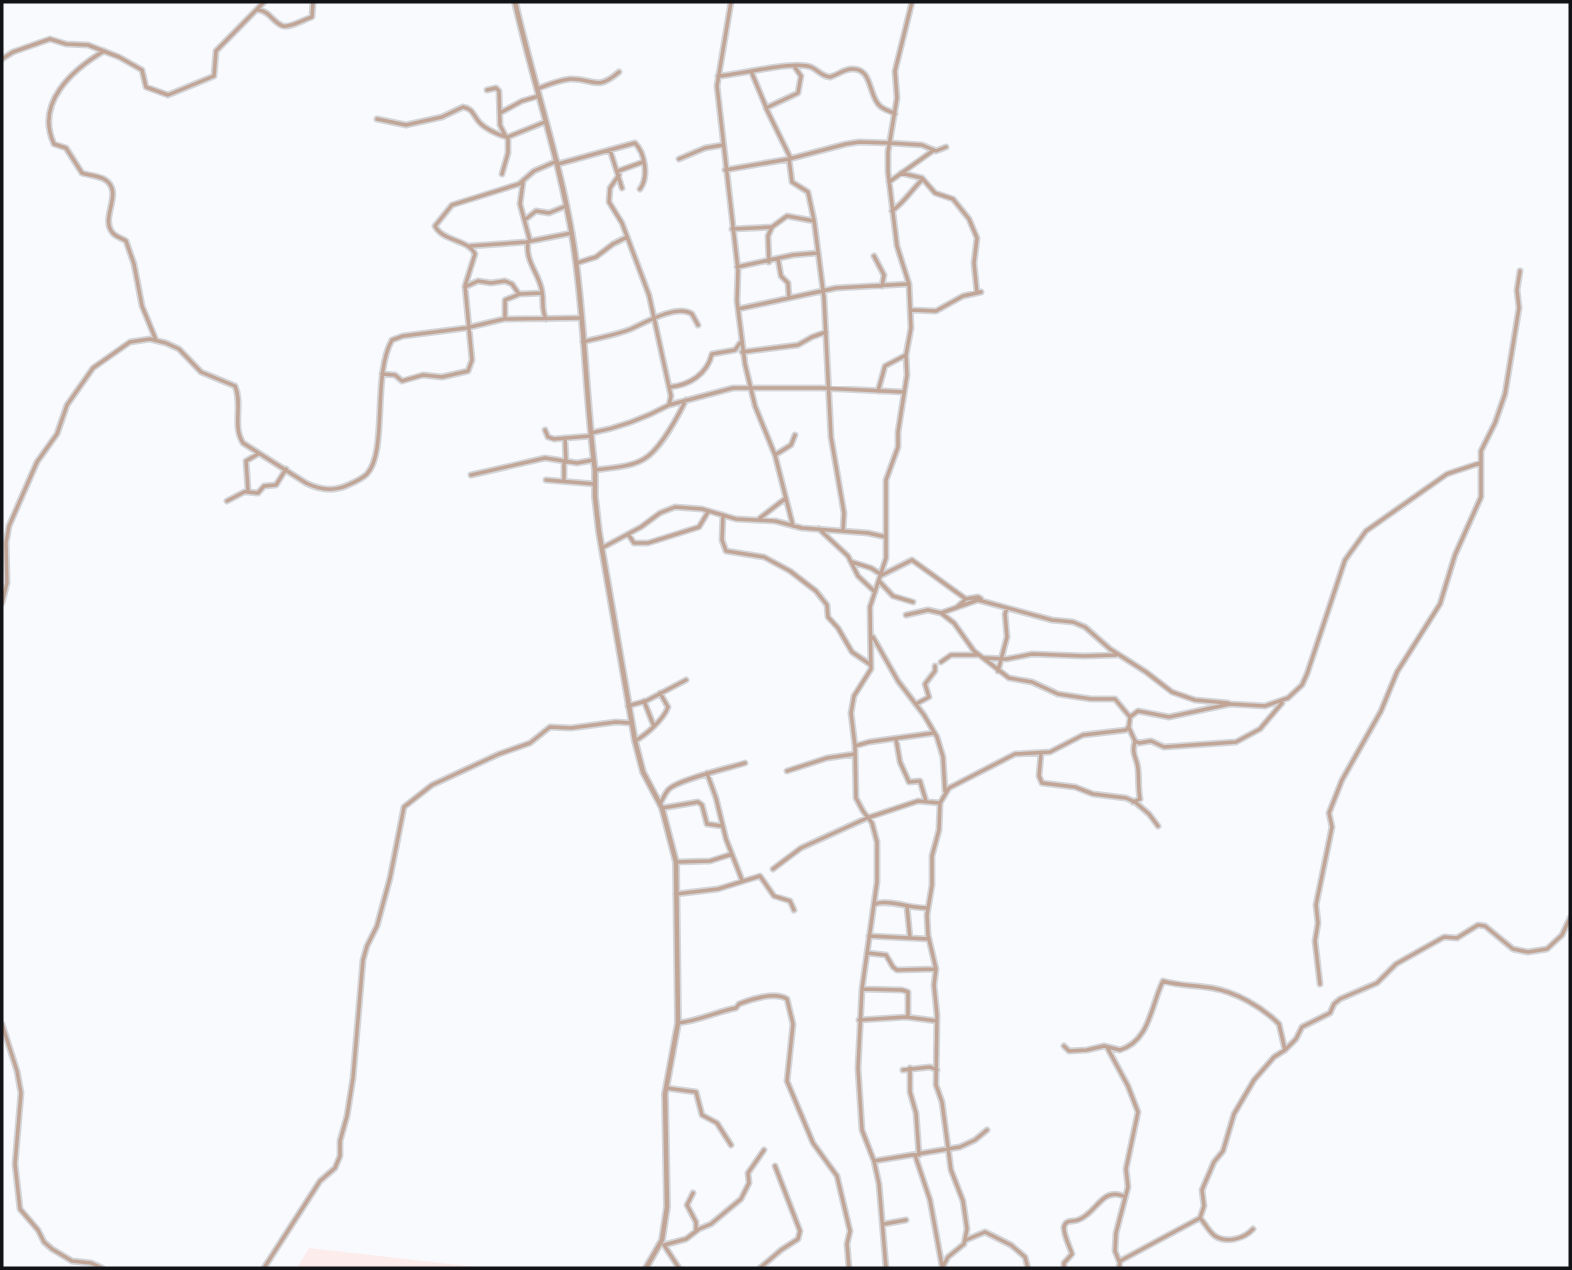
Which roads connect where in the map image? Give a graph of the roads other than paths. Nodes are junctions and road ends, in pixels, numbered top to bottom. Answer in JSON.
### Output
{"nodes":[{"id":1,"x":264,"y":2,"type":"edge"},
{"id":2,"x":313,"y":2,"type":"edge"},
{"id":3,"x":515,"y":2,"type":"edge"},
{"id":4,"x":731,"y":2,"type":"edge"},
{"id":5,"x":912,"y":2,"type":"edge"},
{"id":6,"x":258,"y":10,"type":"junction"},
{"id":7,"x":104,"y":51,"type":"junction"},
{"id":8,"x":2,"y":59,"type":"edge"},
{"id":9,"x":794,"y":66,"type":"junction"},
{"id":10,"x":751,"y":71,"type":"junction"},
{"id":11,"x":619,"y":72,"type":"dead end"},
{"id":12,"x":717,"y":76,"type":"junction"},
{"id":13,"x":537,"y":89,"type":"junction"},
{"id":14,"x":487,"y":90,"type":"dead end"},
{"id":15,"x":539,"y":96,"type":"junction"},
{"id":16,"x":766,"y":107,"type":"junction"},
{"id":17,"x":500,"y":113,"type":"junction"},
{"id":18,"x":895,"y":114,"type":"junction"},
{"id":19,"x":377,"y":119,"type":"dead end"},
{"id":20,"x":545,"y":122,"type":"junction"},
{"id":21,"x":507,"y":137,"type":"junction"},
{"id":22,"x":890,"y":143,"type":"junction"},
{"id":23,"x":723,"y":145,"type":"junction"},
{"id":24,"x":947,"y":147,"type":"dead end"},
{"id":25,"x":610,"y":150,"type":"junction"},
{"id":26,"x":934,"y":150,"type":"junction"},
{"id":27,"x":680,"y":159,"type":"dead end"},
{"id":28,"x":790,"y":159,"type":"junction"},
{"id":29,"x":558,"y":162,"type":"junction"},
{"id":30,"x":643,"y":162,"type":"junction"},
{"id":31,"x":725,"y":170,"type":"junction"},
{"id":32,"x":619,"y":173,"type":"junction"},
{"id":33,"x":901,"y":173,"type":"junction"},
{"id":34,"x":502,"y":174,"type":"dead end"},
{"id":35,"x":923,"y":179,"type":"junction"},
{"id":36,"x":523,"y":182,"type":"junction"},
{"id":37,"x":889,"y":182,"type":"junction"},
{"id":38,"x":622,"y":188,"type":"dead end"},
{"id":39,"x":640,"y":189,"type":"dead end"},
{"id":40,"x":566,"y":206,"type":"junction"},
{"id":41,"x":892,"y":211,"type":"junction"},
{"id":42,"x":526,"y":219,"type":"junction"},
{"id":43,"x":814,"y":221,"type":"junction"},
{"id":44,"x":772,"y":228,"type":"junction"},
{"id":45,"x":732,"y":229,"type":"junction"},
{"id":46,"x":572,"y":233,"type":"junction"},
{"id":47,"x":627,"y":237,"type":"junction"},
{"id":48,"x":529,"y":242,"type":"junction"},
{"id":49,"x":468,"y":246,"type":"junction"},
{"id":50,"x":817,"y":253,"type":"junction"},
{"id":51,"x":874,"y":256,"type":"dead end"},
{"id":52,"x":778,"y":259,"type":"junction"},
{"id":53,"x":769,"y":261,"type":"junction"},
{"id":54,"x":576,"y":263,"type":"junction"},
{"id":55,"x":737,"y":267,"type":"junction"},
{"id":56,"x":1520,"y":271,"type":"dead end"},
{"id":57,"x":909,"y":284,"type":"junction"},
{"id":58,"x":882,"y":286,"type":"junction"},
{"id":59,"x":465,"y":287,"type":"junction"},
{"id":60,"x":823,"y":291,"type":"junction"},
{"id":61,"x":542,"y":293,"type":"junction"},
{"id":62,"x":817,"y":293,"type":"junction"},
{"id":63,"x":520,"y":294,"type":"junction"},
{"id":64,"x":789,"y":298,"type":"junction"},
{"id":65,"x":824,"y":298,"type":"junction"},
{"id":66,"x":738,"y":309,"type":"junction"},
{"id":67,"x":911,"y":310,"type":"junction"},
{"id":68,"x":581,"y":318,"type":"junction"},
{"id":69,"x":653,"y":318,"type":"junction"},
{"id":70,"x":505,"y":319,"type":"junction"},
{"id":71,"x":546,"y":319,"type":"junction"},
{"id":72,"x":698,"y":325,"type":"dead end"},
{"id":73,"x":469,"y":328,"type":"junction"},
{"id":74,"x":826,"y":332,"type":"junction"},
{"id":75,"x":156,"y":340,"type":"junction"},
{"id":76,"x":583,"y":342,"type":"junction"},
{"id":77,"x":741,"y":342,"type":"junction"},
{"id":78,"x":742,"y":352,"type":"junction"},
{"id":79,"x":906,"y":355,"type":"junction"},
{"id":80,"x":382,"y":374,"type":"junction"},
{"id":81,"x":670,"y":387,"type":"junction"},
{"id":82,"x":751,"y":388,"type":"junction"},
{"id":83,"x":829,"y":388,"type":"junction"},
{"id":84,"x":878,"y":391,"type":"junction"},
{"id":85,"x":904,"y":392,"type":"junction"},
{"id":86,"x":687,"y":400,"type":"junction"},
{"id":87,"x":669,"y":405,"type":"junction"},
{"id":88,"x":545,"y":430,"type":"dead end"},
{"id":89,"x":591,"y":435,"type":"junction"},
{"id":90,"x":795,"y":435,"type":"dead end"},
{"id":91,"x":565,"y":438,"type":"junction"},
{"id":92,"x":258,"y":454,"type":"junction"},
{"id":93,"x":775,"y":455,"type":"junction"},
{"id":94,"x":593,"y":460,"type":"junction"},
{"id":95,"x":565,"y":462,"type":"junction"},
{"id":96,"x":1480,"y":463,"type":"junction"},
{"id":97,"x":286,"y":469,"type":"junction"},
{"id":98,"x":594,"y":470,"type":"junction"},
{"id":99,"x":471,"y":475,"type":"dead end"},
{"id":100,"x":546,"y":480,"type":"dead end"},
{"id":101,"x":564,"y":480,"type":"junction"},
{"id":102,"x":595,"y":484,"type":"junction"},
{"id":103,"x":247,"y":492,"type":"junction"},
{"id":104,"x":786,"y":498,"type":"junction"},
{"id":105,"x":227,"y":501,"type":"dead end"},
{"id":106,"x":709,"y":511,"type":"junction"},
{"id":107,"x":723,"y":515,"type":"junction"},
{"id":108,"x":758,"y":519,"type":"junction"},
{"id":109,"x":793,"y":526,"type":"junction"},
{"id":110,"x":819,"y":529,"type":"junction"},
{"id":111,"x":843,"y":531,"type":"junction"},
{"id":112,"x":628,"y":534,"type":"junction"},
{"id":113,"x":886,"y":537,"type":"junction"},
{"id":114,"x":602,"y":548,"type":"junction"},
{"id":115,"x":852,"y":562,"type":"junction"},
{"id":116,"x":881,"y":575,"type":"junction"},
{"id":117,"x":879,"y":581,"type":"junction"},
{"id":118,"x":875,"y":592,"type":"junction"},
{"id":119,"x":966,"y":599,"type":"junction"},
{"id":120,"x":982,"y":600,"type":"junction"},
{"id":121,"x":913,"y":602,"type":"dead end"},
{"id":122,"x":2,"y":603,"type":"edge"},
{"id":123,"x":1007,"y":608,"type":"junction"},
{"id":124,"x":955,"y":609,"type":"junction"},
{"id":125,"x":941,"y":613,"type":"junction"},
{"id":126,"x":906,"y":615,"type":"dead end"},
{"id":127,"x":872,"y":635,"type":"junction"},
{"id":128,"x":1118,"y":654,"type":"junction"},
{"id":129,"x":979,"y":655,"type":"junction"},
{"id":130,"x":985,"y":658,"type":"junction"},
{"id":131,"x":1002,"y":659,"type":"junction"},
{"id":132,"x":941,"y":662,"type":"dead end"},
{"id":133,"x":871,"y":665,"type":"junction"},
{"id":134,"x":935,"y":666,"type":"dead end"},
{"id":135,"x":998,"y":671,"type":"junction"},
{"id":136,"x":686,"y":681,"type":"dead end"},
{"id":137,"x":660,"y":693,"type":"junction"},
{"id":138,"x":644,"y":701,"type":"junction"},
{"id":139,"x":1284,"y":701,"type":"junction"},
{"id":140,"x":916,"y":704,"type":"junction"},
{"id":141,"x":1230,"y":704,"type":"junction"},
{"id":142,"x":628,"y":706,"type":"junction"},
{"id":143,"x":1130,"y":717,"type":"junction"},
{"id":144,"x":631,"y":723,"type":"junction"},
{"id":145,"x":653,"y":724,"type":"junction"},
{"id":146,"x":1129,"y":728,"type":"junction"},
{"id":147,"x":933,"y":731,"type":"junction"},
{"id":148,"x":897,"y":739,"type":"junction"},
{"id":149,"x":635,"y":741,"type":"junction"},
{"id":150,"x":1135,"y":741,"type":"junction"},
{"id":151,"x":855,"y":746,"type":"junction"},
{"id":152,"x":855,"y":754,"type":"junction"},
{"id":153,"x":1041,"y":754,"type":"junction"},
{"id":154,"x":745,"y":764,"type":"dead end"},
{"id":155,"x":787,"y":771,"type":"dead end"},
{"id":156,"x":707,"y":773,"type":"junction"},
{"id":157,"x":945,"y":791,"type":"junction"},
{"id":158,"x":926,"y":801,"type":"junction"},
{"id":159,"x":1133,"y":802,"type":"junction"},
{"id":160,"x":940,"y":803,"type":"junction"},
{"id":161,"x":661,"y":806,"type":"junction"},
{"id":162,"x":867,"y":818,"type":"junction"},
{"id":163,"x":722,"y":826,"type":"junction"},
{"id":164,"x":1158,"y":826,"type":"dead end"},
{"id":165,"x":732,"y":854,"type":"junction"},
{"id":166,"x":676,"y":862,"type":"junction"},
{"id":167,"x":773,"y":869,"type":"dead end"},
{"id":168,"x":742,"y":880,"type":"junction"},
{"id":169,"x":676,"y":894,"type":"junction"},
{"id":170,"x":874,"y":905,"type":"junction"},
{"id":171,"x":907,"y":907,"type":"junction"},
{"id":172,"x":928,"y":908,"type":"junction"},
{"id":173,"x":794,"y":910,"type":"dead end"},
{"id":174,"x":1570,"y":918,"type":"edge"},
{"id":175,"x":869,"y":936,"type":"junction"},
{"id":176,"x":910,"y":938,"type":"junction"},
{"id":177,"x":929,"y":939,"type":"junction"},
{"id":178,"x":867,"y":953,"type":"junction"},
{"id":179,"x":936,"y":969,"type":"junction"},
{"id":180,"x":1320,"y":985,"type":"dead end"},
{"id":181,"x":862,"y":989,"type":"junction"},
{"id":182,"x":908,"y":1017,"type":"junction"},
{"id":183,"x":859,"y":1020,"type":"junction"},
{"id":184,"x":937,"y":1021,"type":"junction"},
{"id":185,"x":678,"y":1023,"type":"junction"},
{"id":186,"x":2,"y":1024,"type":"edge"},
{"id":187,"x":1064,"y":1046,"type":"dead end"},
{"id":188,"x":1108,"y":1047,"type":"junction"},
{"id":189,"x":1285,"y":1050,"type":"junction"},
{"id":190,"x":910,"y":1068,"type":"junction"},
{"id":191,"x":903,"y":1070,"type":"dead end"},
{"id":192,"x":937,"y":1070,"type":"junction"},
{"id":193,"x":666,"y":1088,"type":"junction"},
{"id":194,"x":987,"y":1130,"type":"dead end"},
{"id":195,"x":731,"y":1144,"type":"dead end"},
{"id":196,"x":764,"y":1150,"type":"dead end"},
{"id":197,"x":948,"y":1150,"type":"junction"},
{"id":198,"x":917,"y":1155,"type":"junction"},
{"id":199,"x":874,"y":1161,"type":"junction"},
{"id":200,"x":775,"y":1167,"type":"dead end"},
{"id":201,"x":693,"y":1193,"type":"dead end"},
{"id":202,"x":1124,"y":1196,"type":"junction"},
{"id":203,"x":1200,"y":1218,"type":"junction"},
{"id":204,"x":906,"y":1220,"type":"dead end"},
{"id":205,"x":884,"y":1224,"type":"junction"},
{"id":206,"x":1253,"y":1229,"type":"dead end"},
{"id":207,"x":696,"y":1231,"type":"junction"},
{"id":208,"x":966,"y":1240,"type":"junction"},
{"id":209,"x":663,"y":1243,"type":"junction"},
{"id":210,"x":1119,"y":1261,"type":"junction"},
{"id":211,"x":102,"y":1268,"type":"edge"},
{"id":212,"x":264,"y":1268,"type":"edge"},
{"id":213,"x":646,"y":1268,"type":"edge"},
{"id":214,"x":679,"y":1268,"type":"edge"},
{"id":215,"x":761,"y":1268,"type":"edge"},
{"id":216,"x":849,"y":1268,"type":"edge"},
{"id":217,"x":886,"y":1268,"type":"edge"},
{"id":218,"x":942,"y":1268,"type":"edge"},
{"id":219,"x":1028,"y":1268,"type":"edge"},
{"id":220,"x":1064,"y":1268,"type":"edge"},
{"id":221,"x":1119,"y":1268,"type":"edge"}],
"edges":[{"from":1,"to":6,"type":"street"},
{"from":2,"to":6,"type":"street"},
{"from":3,"to":13,"type":"street"},
{"from":4,"to":12,"type":"street"},
{"from":5,"to":18,"type":"street"},
{"from":6,"to":7,"type":"street"},
{"from":7,"to":8,"type":"street"},
{"from":7,"to":75,"type":"street"},
{"from":9,"to":10,"type":"street"},
{"from":9,"to":16,"type":"street"},
{"from":9,"to":18,"type":"street"},
{"from":10,"to":12,"type":"street"},
{"from":10,"to":16,"type":"street"},
{"from":11,"to":13,"type":"street"},
{"from":12,"to":23,"type":"street"},
{"from":13,"to":15,"type":"street"},
{"from":14,"to":17,"type":"street"},
{"from":15,"to":17,"type":"street"},
{"from":15,"to":20,"type":"street"},
{"from":16,"to":28,"type":"street"},
{"from":17,"to":21,"type":"street"},
{"from":18,"to":22,"type":"street"},
{"from":19,"to":21,"type":"street"},
{"from":20,"to":21,"type":"street"},
{"from":20,"to":29,"type":"street"},
{"from":21,"to":34,"type":"street"},
{"from":22,"to":26,"type":"street"},
{"from":22,"to":28,"type":"street"},
{"from":22,"to":37,"type":"street"},
{"from":23,"to":27,"type":"street"},
{"from":23,"to":31,"type":"street"},
{"from":24,"to":26,"type":"street"},
{"from":25,"to":29,"type":"street"},
{"from":25,"to":30,"type":"street"},
{"from":25,"to":32,"type":"street"},
{"from":26,"to":33,"type":"street"},
{"from":28,"to":31,"type":"street"},
{"from":28,"to":43,"type":"street"},
{"from":29,"to":36,"type":"street"},
{"from":29,"to":40,"type":"street"},
{"from":30,"to":32,"type":"street"},
{"from":30,"to":39,"type":"street"},
{"from":31,"to":45,"type":"street"},
{"from":32,"to":38,"type":"street"},
{"from":32,"to":47,"type":"street"},
{"from":33,"to":35,"type":"street"},
{"from":33,"to":37,"type":"street"},
{"from":35,"to":41,"type":"street"},
{"from":35,"to":67,"type":"street"},
{"from":36,"to":42,"type":"street"},
{"from":36,"to":49,"type":"street"},
{"from":37,"to":41,"type":"street"},
{"from":40,"to":42,"type":"street"},
{"from":40,"to":46,"type":"street"},
{"from":41,"to":57,"type":"street"},
{"from":42,"to":48,"type":"street"},
{"from":43,"to":44,"type":"street"},
{"from":43,"to":50,"type":"street"},
{"from":44,"to":45,"type":"street"},
{"from":44,"to":53,"type":"street"},
{"from":45,"to":55,"type":"street"},
{"from":46,"to":48,"type":"street"},
{"from":46,"to":54,"type":"street"},
{"from":47,"to":54,"type":"street"},
{"from":47,"to":69,"type":"street"},
{"from":48,"to":49,"type":"street"},
{"from":48,"to":61,"type":"street"},
{"from":49,"to":59,"type":"street"},
{"from":50,"to":52,"type":"street"},
{"from":50,"to":60,"type":"street"},
{"from":51,"to":58,"type":"street"},
{"from":52,"to":53,"type":"street"},
{"from":52,"to":64,"type":"street"},
{"from":53,"to":55,"type":"street"},
{"from":54,"to":68,"type":"street"},
{"from":55,"to":66,"type":"street"},
{"from":56,"to":96,"type":"street"},
{"from":57,"to":58,"type":"street"},
{"from":57,"to":67,"type":"street"},
{"from":58,"to":60,"type":"street"},
{"from":59,"to":63,"type":"street"},
{"from":59,"to":73,"type":"street"},
{"from":60,"to":62,"type":"street"},
{"from":60,"to":65,"type":"street"},
{"from":61,"to":63,"type":"street"},
{"from":61,"to":71,"type":"street"},
{"from":62,"to":64,"type":"street"},
{"from":62,"to":65,"type":"street"},
{"from":63,"to":70,"type":"street"},
{"from":64,"to":66,"type":"street"},
{"from":65,"to":74,"type":"street"},
{"from":66,"to":77,"type":"street"},
{"from":67,"to":79,"type":"street"},
{"from":68,"to":71,"type":"street"},
{"from":68,"to":76,"type":"street"},
{"from":69,"to":72,"type":"street"},
{"from":69,"to":76,"type":"street"},
{"from":69,"to":81,"type":"street"},
{"from":70,"to":71,"type":"street"},
{"from":70,"to":73,"type":"street"},
{"from":73,"to":80,"type":"street"},
{"from":73,"to":80,"type":"street"},
{"from":74,"to":78,"type":"street"},
{"from":74,"to":83,"type":"street"},
{"from":75,"to":92,"type":"street"},
{"from":75,"to":122,"type":"street"},
{"from":76,"to":89,"type":"street"},
{"from":77,"to":78,"type":"street"},
{"from":77,"to":81,"type":"street"},
{"from":78,"to":82,"type":"street"},
{"from":79,"to":84,"type":"street"},
{"from":79,"to":85,"type":"street"},
{"from":80,"to":97,"type":"street"},
{"from":81,"to":87,"type":"street"},
{"from":82,"to":83,"type":"street"},
{"from":82,"to":86,"type":"street"},
{"from":82,"to":93,"type":"street"},
{"from":83,"to":84,"type":"street"},
{"from":83,"to":111,"type":"street"},
{"from":84,"to":85,"type":"street"},
{"from":85,"to":113,"type":"street"},
{"from":86,"to":87,"type":"street"},
{"from":86,"to":98,"type":"street"},
{"from":87,"to":89,"type":"street"},
{"from":88,"to":91,"type":"street"},
{"from":89,"to":91,"type":"street"},
{"from":89,"to":94,"type":"street"},
{"from":90,"to":93,"type":"street"},
{"from":91,"to":95,"type":"street"},
{"from":92,"to":97,"type":"street"},
{"from":92,"to":103,"type":"street"},
{"from":93,"to":104,"type":"street"},
{"from":94,"to":95,"type":"street"},
{"from":94,"to":98,"type":"street"},
{"from":95,"to":99,"type":"street"},
{"from":95,"to":101,"type":"street"},
{"from":96,"to":139,"type":"street"},
{"from":96,"to":180,"type":"street"},
{"from":97,"to":103,"type":"street"},
{"from":98,"to":102,"type":"street"},
{"from":100,"to":101,"type":"street"},
{"from":101,"to":102,"type":"street"},
{"from":102,"to":114,"type":"street"},
{"from":103,"to":105,"type":"street"},
{"from":104,"to":108,"type":"street"},
{"from":104,"to":109,"type":"street"},
{"from":106,"to":107,"type":"street"},
{"from":106,"to":112,"type":"street"},
{"from":106,"to":112,"type":"street"},
{"from":107,"to":108,"type":"street"},
{"from":107,"to":133,"type":"street"},
{"from":108,"to":109,"type":"street"},
{"from":109,"to":110,"type":"street"},
{"from":110,"to":111,"type":"street"},
{"from":110,"to":115,"type":"street"},
{"from":111,"to":113,"type":"street"},
{"from":112,"to":114,"type":"street"},
{"from":113,"to":116,"type":"street"},
{"from":114,"to":142,"type":"street"},
{"from":115,"to":116,"type":"street"},
{"from":115,"to":118,"type":"street"},
{"from":116,"to":117,"type":"street"},
{"from":116,"to":119,"type":"street"},
{"from":117,"to":118,"type":"street"},
{"from":117,"to":121,"type":"street"},
{"from":118,"to":127,"type":"street"},
{"from":119,"to":120,"type":"street"},
{"from":119,"to":124,"type":"street"},
{"from":120,"to":123,"type":"street"},
{"from":120,"to":124,"type":"street"},
{"from":123,"to":128,"type":"street"},
{"from":123,"to":131,"type":"street"},
{"from":124,"to":125,"type":"street"},
{"from":125,"to":126,"type":"street"},
{"from":125,"to":129,"type":"street"},
{"from":127,"to":133,"type":"street"},
{"from":127,"to":140,"type":"street"},
{"from":128,"to":131,"type":"street"},
{"from":128,"to":141,"type":"street"},
{"from":129,"to":130,"type":"street"},
{"from":129,"to":132,"type":"street"},
{"from":130,"to":131,"type":"street"},
{"from":130,"to":135,"type":"street"},
{"from":131,"to":135,"type":"street"},
{"from":133,"to":151,"type":"street"},
{"from":134,"to":140,"type":"street"},
{"from":135,"to":143,"type":"street"},
{"from":136,"to":137,"type":"street"},
{"from":137,"to":138,"type":"street"},
{"from":137,"to":145,"type":"street"},
{"from":138,"to":142,"type":"street"},
{"from":138,"to":145,"type":"street"},
{"from":139,"to":141,"type":"street"},
{"from":139,"to":150,"type":"street"},
{"from":140,"to":147,"type":"street"},
{"from":141,"to":143,"type":"street"},
{"from":142,"to":144,"type":"street"},
{"from":143,"to":146,"type":"street"},
{"from":144,"to":149,"type":"street"},
{"from":144,"to":212,"type":"street"},
{"from":145,"to":149,"type":"street"},
{"from":146,"to":150,"type":"street"},
{"from":146,"to":153,"type":"street"},
{"from":147,"to":148,"type":"street"},
{"from":147,"to":157,"type":"street"},
{"from":148,"to":151,"type":"street"},
{"from":148,"to":158,"type":"street"},
{"from":149,"to":161,"type":"street"},
{"from":150,"to":159,"type":"street"},
{"from":151,"to":152,"type":"street"},
{"from":152,"to":155,"type":"street"},
{"from":152,"to":162,"type":"street"},
{"from":153,"to":157,"type":"street"},
{"from":153,"to":159,"type":"street"},
{"from":154,"to":156,"type":"street"},
{"from":156,"to":161,"type":"street"},
{"from":156,"to":163,"type":"street"},
{"from":157,"to":160,"type":"street"},
{"from":158,"to":160,"type":"street"},
{"from":158,"to":162,"type":"street"},
{"from":159,"to":164,"type":"street"},
{"from":160,"to":172,"type":"street"},
{"from":161,"to":163,"type":"street"},
{"from":161,"to":166,"type":"street"},
{"from":162,"to":167,"type":"street"},
{"from":162,"to":170,"type":"street"},
{"from":163,"to":165,"type":"street"},
{"from":165,"to":166,"type":"street"},
{"from":165,"to":168,"type":"street"},
{"from":166,"to":169,"type":"street"},
{"from":168,"to":169,"type":"street"},
{"from":168,"to":173,"type":"street"},
{"from":169,"to":185,"type":"street"},
{"from":170,"to":171,"type":"street"},
{"from":170,"to":175,"type":"street"},
{"from":171,"to":172,"type":"street"},
{"from":171,"to":176,"type":"street"},
{"from":172,"to":177,"type":"street"},
{"from":174,"to":189,"type":"street"},
{"from":175,"to":176,"type":"street"},
{"from":175,"to":178,"type":"street"},
{"from":176,"to":177,"type":"street"},
{"from":177,"to":179,"type":"street"},
{"from":178,"to":179,"type":"street"},
{"from":178,"to":181,"type":"street"},
{"from":179,"to":184,"type":"street"},
{"from":181,"to":182,"type":"street"},
{"from":181,"to":183,"type":"street"},
{"from":182,"to":183,"type":"street"},
{"from":182,"to":184,"type":"street"},
{"from":183,"to":199,"type":"street"},
{"from":184,"to":192,"type":"street"},
{"from":185,"to":193,"type":"street"},
{"from":185,"to":216,"type":"street"},
{"from":186,"to":211,"type":"street"},
{"from":187,"to":188,"type":"street"},
{"from":188,"to":189,"type":"street"},
{"from":188,"to":202,"type":"street"},
{"from":189,"to":203,"type":"street"},
{"from":190,"to":191,"type":"street"},
{"from":190,"to":192,"type":"street"},
{"from":190,"to":198,"type":"street"},
{"from":192,"to":197,"type":"street"},
{"from":193,"to":195,"type":"street"},
{"from":193,"to":209,"type":"street"},
{"from":194,"to":197,"type":"street"},
{"from":196,"to":207,"type":"street"},
{"from":197,"to":198,"type":"street"},
{"from":197,"to":208,"type":"street"},
{"from":198,"to":199,"type":"street"},
{"from":198,"to":218,"type":"street"},
{"from":199,"to":205,"type":"street"},
{"from":200,"to":215,"type":"street"},
{"from":201,"to":207,"type":"street"},
{"from":202,"to":210,"type":"street"},
{"from":202,"to":220,"type":"street"},
{"from":203,"to":206,"type":"street"},
{"from":203,"to":210,"type":"street"},
{"from":204,"to":205,"type":"street"},
{"from":205,"to":217,"type":"street"},
{"from":207,"to":209,"type":"street"},
{"from":208,"to":218,"type":"street"},
{"from":208,"to":219,"type":"street"},
{"from":209,"to":213,"type":"street"},
{"from":209,"to":214,"type":"street"},
{"from":210,"to":221,"type":"street"}]}
